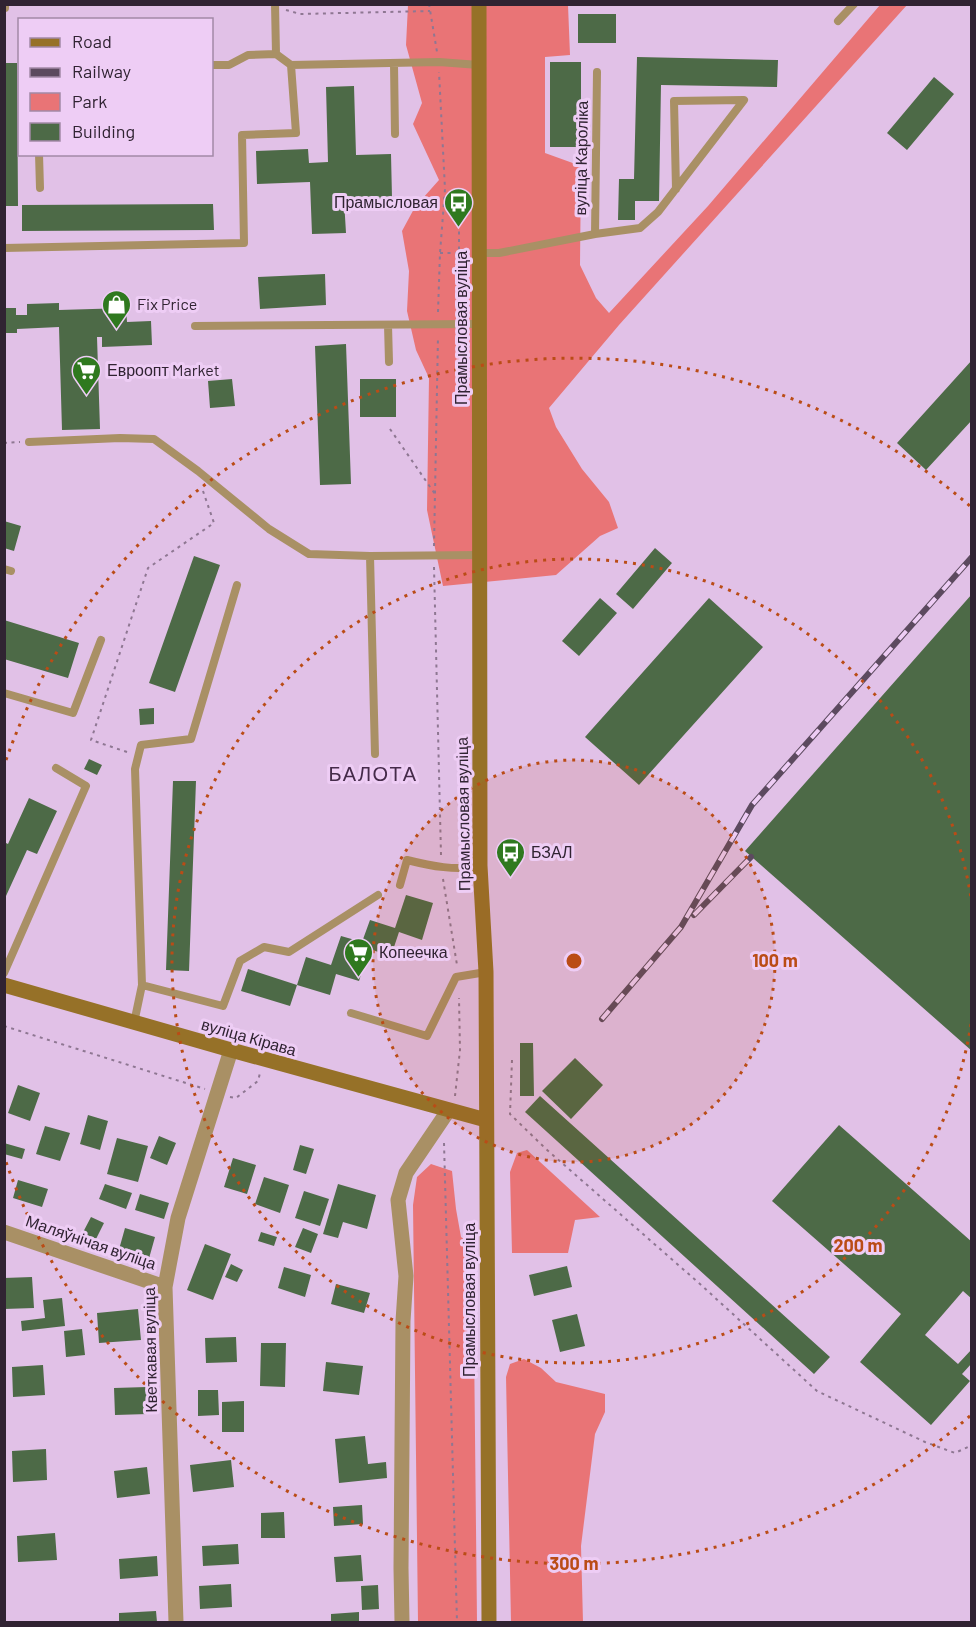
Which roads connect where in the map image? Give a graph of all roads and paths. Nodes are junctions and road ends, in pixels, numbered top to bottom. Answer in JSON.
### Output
{"nodes":[{"id":1,"x":429,"y":4,"type":"edge"},
{"id":2,"x":479,"y":4,"type":"edge"},
{"id":3,"x":854,"y":4,"type":"edge"},
{"id":4,"x":275,"y":5,"type":"edge"},
{"id":5,"x":430,"y":11,"type":"junction"},
{"id":6,"x":838,"y":21,"type":"dead end"},
{"id":7,"x":276,"y":54,"type":"junction"},
{"id":8,"x":439,"y":62,"type":"junction"},
{"id":9,"x":394,"y":64,"type":"junction"},
{"id":10,"x":213,"y":65,"type":"edge"},
{"id":11,"x":291,"y":65,"type":"junction"},
{"id":12,"x":479,"y":65,"type":"junction"},
{"id":13,"x":597,"y":72,"type":"dead end"},
{"id":14,"x":395,"y":134,"type":"dead end"},
{"id":15,"x":39,"y":156,"type":"edge"},
{"id":16,"x":40,"y":188,"type":"dead end"},
{"id":17,"x":676,"y":189,"type":"junction"},
{"id":18,"x":444,"y":202,"type":"junction"},
{"id":19,"x":595,"y":234,"type":"junction"},
{"id":20,"x":4,"y":248,"type":"edge"},
{"id":21,"x":440,"y":253,"type":"junction"},
{"id":22,"x":479,"y":253,"type":"junction"},
{"id":23,"x":388,"y":324,"type":"junction"},
{"id":24,"x":438,"y":324,"type":"junction"},
{"id":25,"x":479,"y":324,"type":"junction"},
{"id":26,"x":195,"y":326,"type":"dead end"},
{"id":27,"x":388,"y":362,"type":"dead end"},
{"id":28,"x":390,"y":429,"type":"dead end"},
{"id":29,"x":29,"y":442,"type":"joint"},
{"id":30,"x":4,"y":443,"type":"edge"},
{"id":31,"x":198,"y":471,"type":"junction"},
{"id":32,"x":435,"y":494,"type":"junction"},
{"id":33,"x":434,"y":554,"type":"junction"},
{"id":34,"x":480,"y":555,"type":"junction"},
{"id":35,"x":370,"y":556,"type":"junction"},
{"id":36,"x":237,"y":585,"type":"dead end"},
{"id":37,"x":101,"y":640,"type":"dead end"},
{"id":38,"x":4,"y":693,"type":"edge"},
{"id":39,"x":375,"y":754,"type":"dead end"},
{"id":40,"x":139,"y":756,"type":"junction"},
{"id":41,"x":56,"y":768,"type":"dead end"},
{"id":42,"x":480,"y":866,"type":"junction"},
{"id":43,"x":441,"y":867,"type":"junction"},
{"id":44,"x":400,"y":885,"type":"dead end"},
{"id":45,"x":378,"y":895,"type":"dead end"},
{"id":46,"x":486,"y":972,"type":"junction"},
{"id":47,"x":4,"y":974,"type":"edge"},
{"id":48,"x":459,"y":976,"type":"junction"},
{"id":49,"x":4,"y":985,"type":"edge"},
{"id":50,"x":142,"y":985,"type":"junction"},
{"id":51,"x":351,"y":1013,"type":"dead end"},
{"id":52,"x":134,"y":1023,"type":"junction"},
{"id":53,"x":4,"y":1026,"type":"edge"},
{"id":54,"x":231,"y":1050,"type":"junction"},
{"id":55,"x":512,"y":1060,"type":"dead end"},
{"id":56,"x":258,"y":1082,"type":"dead end"},
{"id":57,"x":217,"y":1093,"type":"junction"},
{"id":58,"x":451,"y":1111,"type":"junction"},
{"id":59,"x":486,"y":1120,"type":"junction"},
{"id":60,"x":4,"y":1232,"type":"edge"},
{"id":61,"x":165,"y":1287,"type":"junction"},
{"id":62,"x":972,"y":1445,"type":"edge"},
{"id":63,"x":176,"y":1623,"type":"edge"},
{"id":64,"x":402,"y":1623,"type":"edge"},
{"id":65,"x":457,"y":1623,"type":"edge"},
{"id":66,"x":489,"y":1623,"type":"edge"}],
"edges":[{"from":1,"to":5,"type":"path"},
{"from":2,"to":12,"type":"main road","name":"Прамысловая вуліца"},
{"from":3,"to":6,"type":"lane"},
{"from":4,"to":5,"type":"path"},
{"from":4,"to":7,"type":"lane"},
{"from":5,"to":8,"type":"path"},
{"from":7,"to":10,"type":"lane"},
{"from":7,"to":11,"type":"lane"},
{"from":8,"to":9,"type":"lane"},
{"from":8,"to":12,"type":"lane"},
{"from":8,"to":18,"type":"path"},
{"from":9,"to":11,"type":"lane"},
{"from":9,"to":14,"type":"lane"},
{"from":11,"to":20,"type":"lane"},
{"from":12,"to":22,"type":"main road","name":"Прамысловая вуліца"},
{"from":13,"to":19,"type":"lane","name":"вуліца Кароліка"},
{"from":15,"to":16,"type":"lane"},
{"from":17,"to":17,"type":"lane"},
{"from":17,"to":19,"type":"lane"},
{"from":18,"to":21,"type":"path"},
{"from":18,"to":21,"type":"path"},
{"from":19,"to":22,"type":"lane","name":"вуліца Кароліка"},
{"from":21,"to":24,"type":"path"},
{"from":22,"to":25,"type":"main road","name":"Прамысловая вуліца"},
{"from":23,"to":24,"type":"lane"},
{"from":23,"to":26,"type":"lane"},
{"from":23,"to":27,"type":"lane"},
{"from":24,"to":25,"type":"lane"},
{"from":24,"to":32,"type":"path"},
{"from":25,"to":34,"type":"main road","name":"Прамысловая вуліца"},
{"from":28,"to":32,"type":"path"},
{"from":29,"to":30,"type":"path"},
{"from":29,"to":31,"type":"lane"},
{"from":31,"to":35,"type":"lane"},
{"from":31,"to":40,"type":"path"},
{"from":32,"to":33,"type":"path"},
{"from":33,"to":34,"type":"lane"},
{"from":33,"to":35,"type":"lane"},
{"from":33,"to":43,"type":"path"},
{"from":34,"to":42,"type":"main road","name":"Прамысловая вуліца"},
{"from":35,"to":39,"type":"lane"},
{"from":36,"to":40,"type":"lane"},
{"from":37,"to":38,"type":"lane"},
{"from":40,"to":50,"type":"lane"},
{"from":41,"to":47,"type":"lane"},
{"from":42,"to":43,"type":"lane"},
{"from":42,"to":46,"type":"main road","name":"Прамысловая вуліца"},
{"from":43,"to":44,"type":"lane"},
{"from":43,"to":48,"type":"path"},
{"from":45,"to":50,"type":"lane"},
{"from":46,"to":48,"type":"lane"},
{"from":46,"to":59,"type":"main road","name":"Прамысловая вуліца"},
{"from":48,"to":51,"type":"lane"},
{"from":48,"to":58,"type":"path"},
{"from":49,"to":52,"type":"main road","name":"вуліца Кірава"},
{"from":50,"to":52,"type":"lane"},
{"from":52,"to":54,"type":"main road","name":"вуліца Кірава"},
{"from":53,"to":57,"type":"path"},
{"from":54,"to":57,"type":"street","name":"Кветкавая вуліца"},
{"from":54,"to":58,"type":"main road","name":"вуліца Кірава"},
{"from":55,"to":62,"type":"path"},
{"from":56,"to":57,"type":"path"},
{"from":57,"to":61,"type":"street","name":"Кветкавая вуліца"},
{"from":58,"to":59,"type":"main road","name":"вуліца Кірава"},
{"from":58,"to":64,"type":"street"},
{"from":58,"to":65,"type":"path"},
{"from":59,"to":66,"type":"main road","name":"Прамысловая вуліца"},
{"from":60,"to":61,"type":"street","name":"Маляўнічая вуліца"},
{"from":61,"to":63,"type":"street","name":"Кветкавая вуліца"}]}
